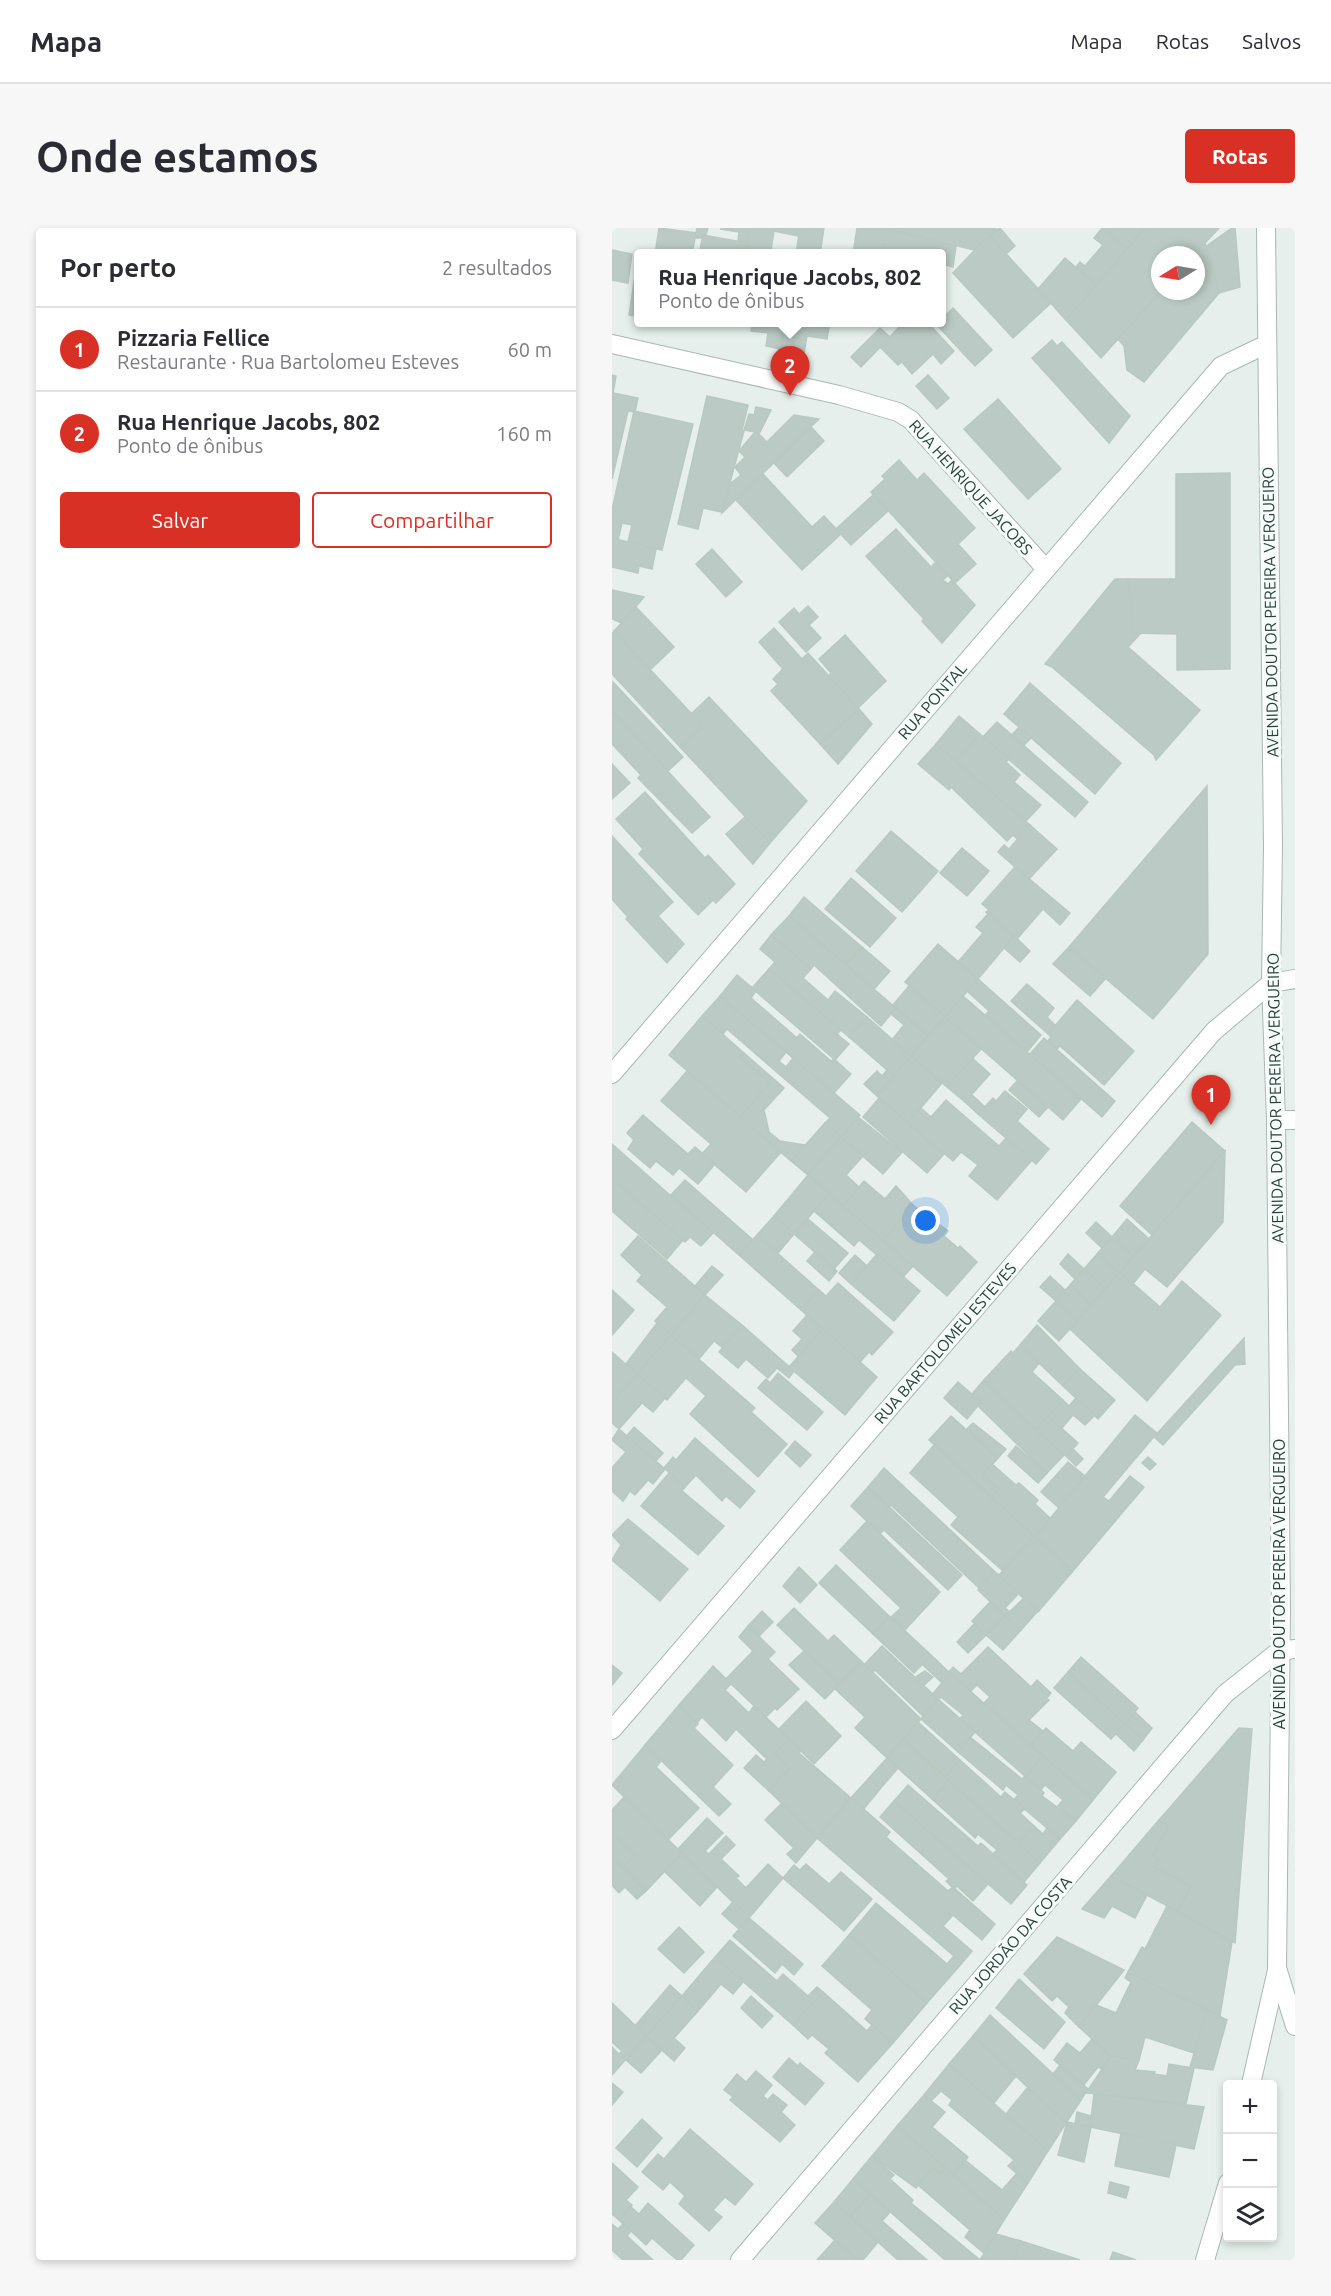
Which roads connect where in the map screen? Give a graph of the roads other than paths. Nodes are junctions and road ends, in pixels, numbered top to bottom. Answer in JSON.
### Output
{"nodes":[{"id":1,"x":1266,"y":228,"type":"edge"},
{"id":2,"x":612,"y":344,"type":"edge"},
{"id":3,"x":1265,"y":345,"type":"junction"},
{"id":4,"x":1046,"y":569,"type":"junction"},
{"id":5,"x":1295,"y":979,"type":"edge"},
{"id":6,"x":1271,"y":982,"type":"junction"},
{"id":7,"x":612,"y":1074,"type":"edge"},
{"id":8,"x":1276,"y":1120,"type":"junction"},
{"id":9,"x":1295,"y":1120,"type":"edge"},
{"id":10,"x":1287,"y":1650,"type":"edge"},
{"id":11,"x":612,"y":1730,"type":"edge"},
{"id":12,"x":1277,"y":1968,"type":"junction"},
{"id":13,"x":1295,"y":2026,"type":"edge"},
{"id":14,"x":1252,"y":2080,"type":"edge"},
{"id":15,"x":1226,"y":2188,"type":"edge"},
{"id":16,"x":740,"y":2260,"type":"edge"},
{"id":17,"x":1205,"y":2260,"type":"edge"}],
"edges":[{"from":1,"to":3,"type":"street","name":"AVENIDA DOUTOR PEREIRA VERGUEIRO"},
{"from":2,"to":4,"type":"street","name":"RUA HENRIQUE JACOBS"},
{"from":3,"to":4,"type":"street","name":"RUA PONTAL"},
{"from":3,"to":6,"type":"street","name":"AVENIDA DOUTOR PEREIRA VERGUEIRO"},
{"from":4,"to":7,"type":"street","name":"RUA PONTAL"},
{"from":5,"to":6,"type":"street"},
{"from":6,"to":8,"type":"street","name":"AVENIDA DOUTOR PEREIRA VERGUEIRO"},
{"from":6,"to":11,"type":"street","name":"RUA BARTOLOMEU ESTEVES"},
{"from":8,"to":9,"type":"street"},
{"from":8,"to":10,"type":"street","name":"AVENIDA DOUTOR PEREIRA VERGUEIRO"},
{"from":10,"to":12,"type":"street","name":"AVENIDA DOUTOR PEREIRA VERGUEIRO"},
{"from":10,"to":16,"type":"street","name":"RUA JORDÃO DA COSTA"},
{"from":12,"to":13,"type":"street","name":"AVENIDA DOUTOR PEREIRA VERGUEIRO"},
{"from":12,"to":14,"type":"street","name":"AVENIDA DOUTOR PEREIRA VERGUEIRO"},
{"from":15,"to":17,"type":"street"}]}
